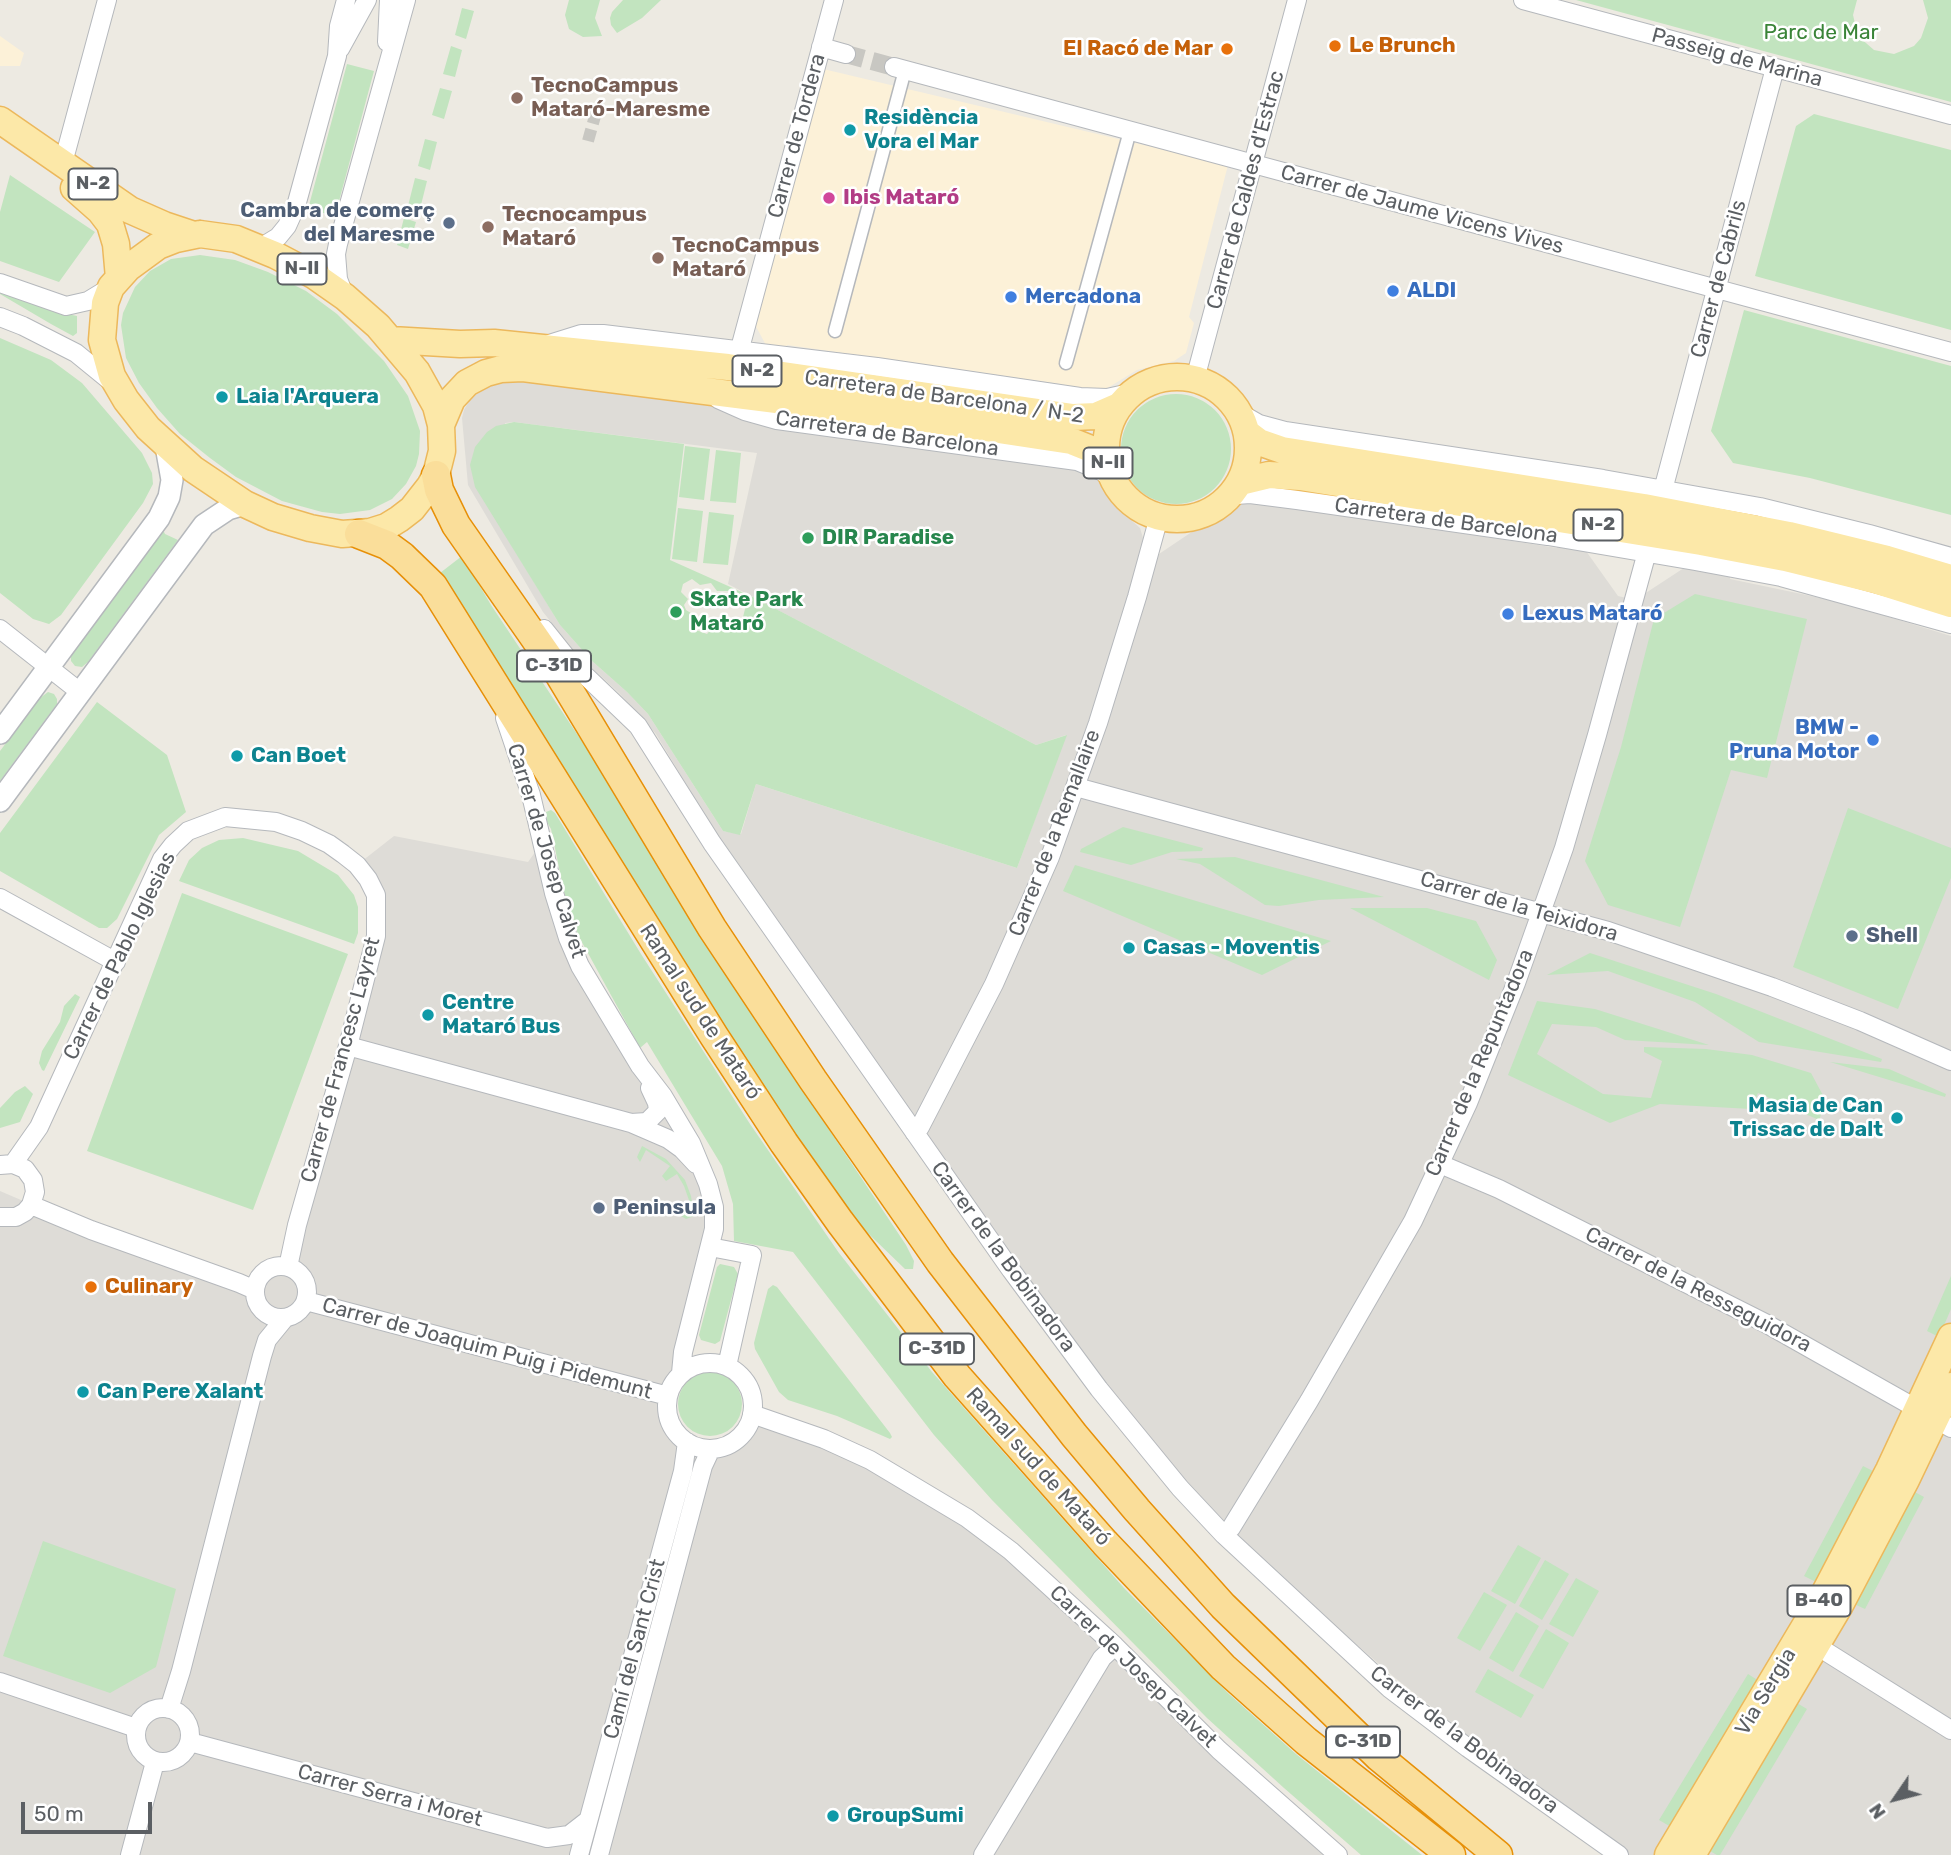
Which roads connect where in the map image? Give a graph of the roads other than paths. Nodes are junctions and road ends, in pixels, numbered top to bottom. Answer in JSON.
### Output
{"nodes":[{"id":1,"x":107,"y":0,"type":"edge"},
{"id":2,"x":346,"y":0,"type":"edge"},
{"id":3,"x":367,"y":0,"type":"edge"},
{"id":4,"x":389,"y":0,"type":"edge"},
{"id":5,"x":406,"y":0,"type":"edge"},
{"id":6,"x":834,"y":0,"type":"edge"},
{"id":7,"x":1297,"y":0,"type":"edge"},
{"id":8,"x":1523,"y":0,"type":"edge"},
{"id":9,"x":821,"y":47,"type":"junction"},
{"id":10,"x":846,"y":54,"type":"tunnel mouth"},
{"id":11,"x":337,"y":56,"type":"junction"},
{"id":12,"x":1775,"y":68,"type":"junction"},
{"id":13,"x":900,"y":69,"type":"joint"},
{"id":14,"x":386,"y":70,"type":"junction"},
{"id":15,"x":1951,"y":115,"type":"edge"},
{"id":16,"x":0,"y":120,"type":"edge"},
{"id":17,"x":1130,"y":131,"type":"junction"},
{"id":18,"x":0,"y":138,"type":"edge"},
{"id":19,"x":63,"y":163,"type":"junction"},
{"id":20,"x":1252,"y":164,"type":"junction"},
{"id":21,"x":194,"y":235,"type":"junction"},
{"id":22,"x":260,"y":248,"type":"junction"},
{"id":23,"x":115,"y":282,"type":"junction"},
{"id":24,"x":0,"y":283,"type":"edge"},
{"id":25,"x":1716,"y":288,"type":"junction"},
{"id":26,"x":345,"y":297,"type":"junction"},
{"id":27,"x":0,"y":317,"type":"edge"},
{"id":28,"x":835,"y":331,"type":"dead end"},
{"id":29,"x":391,"y":340,"type":"junction"},
{"id":30,"x":537,"y":346,"type":"junction"},
{"id":31,"x":739,"y":352,"type":"junction"},
{"id":32,"x":1951,"y":352,"type":"edge"},
{"id":33,"x":1066,"y":363,"type":"dead end"},
{"id":34,"x":1195,"y":379,"type":"junction"},
{"id":35,"x":120,"y":390,"type":"junction"},
{"id":36,"x":1127,"y":399,"type":"junction"},
{"id":37,"x":1243,"y":422,"type":"junction"},
{"id":38,"x":441,"y":425,"type":"junction"},
{"id":39,"x":166,"y":446,"type":"junction"},
{"id":40,"x":1111,"y":472,"type":"junction"},
{"id":41,"x":436,"y":475,"type":"junction"},
{"id":42,"x":1234,"y":490,"type":"junction"},
{"id":43,"x":1663,"y":490,"type":"junction"},
{"id":44,"x":246,"y":504,"type":"junction"},
{"id":45,"x":1159,"y":517,"type":"junction"},
{"id":46,"x":359,"y":534,"type":"junction"},
{"id":47,"x":1647,"y":552,"type":"junction"},
{"id":48,"x":1951,"y":557,"type":"edge"},
{"id":49,"x":486,"y":568,"type":"junction"},
{"id":50,"x":1951,"y":578,"type":"edge"},
{"id":51,"x":1951,"y":604,"type":"edge"},
{"id":52,"x":1951,"y":624,"type":"edge"},
{"id":53,"x":0,"y":629,"type":"edge"},
{"id":54,"x":485,"y":666,"type":"junction"},
{"id":55,"x":48,"y":668,"type":"junction"},
{"id":56,"x":80,"y":692,"type":"junction"},
{"id":57,"x":0,"y":733,"type":"edge"},
{"id":58,"x":1076,"y":787,"type":"junction"},
{"id":59,"x":0,"y":801,"type":"edge"},
{"id":60,"x":276,"y":822,"type":"joint"},
{"id":61,"x":0,"y":898,"type":"edge"},
{"id":62,"x":1542,"y":912,"type":"junction"},
{"id":63,"x":116,"y":962,"type":"junction"},
{"id":64,"x":348,"y":1046,"type":"junction"},
{"id":65,"x":1951,"y":1062,"type":"edge"},
{"id":66,"x":640,"y":1066,"type":"junction"},
{"id":67,"x":631,"y":1123,"type":"junction"},
{"id":68,"x":914,"y":1132,"type":"junction"},
{"id":69,"x":7,"y":1164,"type":"edge"},
{"id":70,"x":1440,"y":1164,"type":"junction"},
{"id":71,"x":699,"y":1167,"type":"junction"},
{"id":72,"x":31,"y":1205,"type":"junction"},
{"id":73,"x":0,"y":1217,"type":"edge"},
{"id":74,"x":710,"y":1247,"type":"junction"},
{"id":75,"x":288,"y":1267,"type":"junction"},
{"id":76,"x":255,"y":1290,"type":"junction"},
{"id":77,"x":306,"y":1301,"type":"junction"},
{"id":78,"x":285,"y":1318,"type":"junction"},
{"id":79,"x":1951,"y":1337,"type":"edge"},
{"id":80,"x":727,"y":1366,"type":"junction"},
{"id":81,"x":681,"y":1373,"type":"junction"},
{"id":82,"x":1951,"y":1386,"type":"edge"},
{"id":83,"x":668,"y":1396,"type":"junction"},
{"id":84,"x":752,"y":1414,"type":"junction"},
{"id":85,"x":1935,"y":1419,"type":"edge"},
{"id":86,"x":687,"y":1442,"type":"junction"},
{"id":87,"x":711,"y":1449,"type":"junction"},
{"id":88,"x":1224,"y":1535,"type":"junction"},
{"id":89,"x":1115,"y":1646,"type":"junction"},
{"id":90,"x":1817,"y":1646,"type":"junction"},
{"id":91,"x":0,"y":1682,"type":"edge"},
{"id":92,"x":169,"y":1709,"type":"junction"},
{"id":93,"x":136,"y":1728,"type":"junction"},
{"id":94,"x":1951,"y":1730,"type":"edge"},
{"id":95,"x":190,"y":1742,"type":"junction"},
{"id":96,"x":155,"y":1762,"type":"junction"},
{"id":97,"x":587,"y":1821,"type":"junction"},
{"id":98,"x":547,"y":1838,"type":"junction"},
{"id":99,"x":130,"y":1855,"type":"edge"},
{"id":100,"x":568,"y":1855,"type":"edge"},
{"id":101,"x":579,"y":1855,"type":"edge"},
{"id":102,"x":599,"y":1855,"type":"edge"},
{"id":103,"x":983,"y":1855,"type":"edge"},
{"id":104,"x":1338,"y":1855,"type":"edge"},
{"id":105,"x":1451,"y":1855,"type":"edge"},
{"id":106,"x":1498,"y":1855,"type":"edge"},
{"id":107,"x":1619,"y":1855,"type":"edge"},
{"id":108,"x":1668,"y":1855,"type":"edge"},
{"id":109,"x":1692,"y":1855,"type":"edge"}],
"edges":[{"from":1,"to":19,"type":"street"},
{"from":2,"to":11,"type":"street"},
{"from":3,"to":11,"type":"street"},
{"from":4,"to":14,"type":"street"},
{"from":5,"to":14,"type":"street"},
{"from":6,"to":9,"type":"street","name":"Carrer de Tordera"},
{"from":7,"to":20,"type":"street","name":"Carrer de Caldes d'Estrac"},
{"from":8,"to":12,"type":"street","name":"Passeig de Marina"},
{"from":9,"to":10,"type":"street"},
{"from":9,"to":31,"type":"street","name":"Carrer de Tordera"},
{"from":11,"to":22,"type":"street"},
{"from":12,"to":15,"type":"street","name":"Passeig de Marina"},
{"from":12,"to":25,"type":"street","name":"Carrer de Cabrils"},
{"from":13,"to":17,"type":"street","name":"Carrer de Jaume Vicens Vives"},
{"from":13,"to":28,"type":"street"},
{"from":14,"to":26,"type":"street"},
{"from":16,"to":19,"type":"main road","number":"N-2"},
{"from":17,"to":20,"type":"street","name":"Carrer de Jaume Vicens Vives"},
{"from":17,"to":33,"type":"street"},
{"from":18,"to":23,"type":"main road","number":"N-2"},
{"from":19,"to":21,"type":"main road","number":"N-2"},
{"from":20,"to":25,"type":"street","name":"Carrer de Jaume Vicens Vives"},
{"from":20,"to":34,"type":"street","name":"Carrer de Caldes d'Estrac"},
{"from":21,"to":22,"type":"main road","number":"N-II"},
{"from":21,"to":23,"type":"main road","number":"N-II"},
{"from":22,"to":26,"type":"main road","number":"N-II"},
{"from":23,"to":24,"type":"street"},
{"from":23,"to":35,"type":"main road","number":"N-II"},
{"from":25,"to":32,"type":"street","name":"Carrer de Jaume Vicens Vives"},
{"from":25,"to":43,"type":"street","name":"Carrer de Cabrils"},
{"from":26,"to":29,"type":"main road","number":"N-II"},
{"from":27,"to":35,"type":"street"},
{"from":29,"to":30,"type":"main road","name":"Carretera de Barcelona / N-2","number":"N-2"},
{"from":29,"to":38,"type":"main road","number":"N-II"},
{"from":30,"to":31,"type":"street"},
{"from":30,"to":36,"type":"main road","name":"Carretera de Barcelona / N-2","number":"N-2"},
{"from":31,"to":36,"type":"street"},
{"from":34,"to":36,"type":"main road"},
{"from":34,"to":37,"type":"main road"},
{"from":35,"to":39,"type":"main road","number":"N-II"},
{"from":36,"to":40,"type":"main road","number":"N-II"},
{"from":37,"to":42,"type":"main road"},
{"from":37,"to":43,"type":"street"},
{"from":37,"to":50,"type":"main road","number":"N-2"},
{"from":38,"to":40,"type":"main road","name":"Carretera de Barcelona / N-2","number":"N-2"},
{"from":38,"to":41,"type":"main road","number":"N-II"},
{"from":39,"to":44,"type":"main road","number":"N-II"},
{"from":39,"to":55,"type":"street"},
{"from":40,"to":45,"type":"main road","number":"N-II"},
{"from":41,"to":46,"type":"main road","number":"N-II"},
{"from":41,"to":49,"type":"highway"},
{"from":42,"to":45,"type":"main road"},
{"from":42,"to":47,"type":"street","name":"Carretera de Barcelona"},
{"from":42,"to":51,"type":"main road","number":"N-2"},
{"from":43,"to":48,"type":"street"},
{"from":44,"to":46,"type":"main road","number":"N-II"},
{"from":44,"to":56,"type":"street"},
{"from":45,"to":58,"type":"street","name":"Carrer de la Remallaire"},
{"from":46,"to":54,"type":"highway","number":"C-31D"},
{"from":47,"to":52,"type":"street","name":"Carretera de Barcelona"},
{"from":47,"to":62,"type":"street","name":"Carrer de la Repuntadora"},
{"from":49,"to":68,"type":"street","name":"Carrer de la Bobinadora"},
{"from":49,"to":106,"type":"highway","number":"C-31D"},
{"from":53,"to":55,"type":"street"},
{"from":54,"to":66,"type":"street","name":"Carrer de Josep Calvet"},
{"from":54,"to":105,"type":"highway","name":"Ramal sud de Mataró","number":"C-31D"},
{"from":55,"to":56,"type":"street"},
{"from":55,"to":57,"type":"street"},
{"from":56,"to":59,"type":"street"},
{"from":58,"to":62,"type":"street","name":"Carrer de la Teixidora"},
{"from":58,"to":68,"type":"street","name":"Carrer de la Remallaire"},
{"from":60,"to":63,"type":"street","name":"Carrer de Pablo Iglesias"},
{"from":60,"to":64,"type":"street","name":"Carrer de Francesc Layret"},
{"from":61,"to":63,"type":"street"},
{"from":62,"to":65,"type":"street","name":"Carrer de la Teixidora"},
{"from":62,"to":70,"type":"street","name":"Carrer de la Repuntadora"},
{"from":63,"to":69,"type":"street","name":"Carrer de Pablo Iglesias"},
{"from":64,"to":67,"type":"street"},
{"from":64,"to":75,"type":"street","name":"Carrer de Francesc Layret"},
{"from":66,"to":67,"type":"street","name":"Carrer de Josep Calvet"},
{"from":66,"to":71,"type":"street","name":"Carrer de Josep Calvet"},
{"from":67,"to":71,"type":"street"},
{"from":68,"to":88,"type":"street","name":"Carrer de la Bobinadora"},
{"from":69,"to":72,"type":"street"},
{"from":70,"to":85,"type":"street","name":"Carrer de la Resseguidora"},
{"from":70,"to":88,"type":"street","name":"Carrer de la Repuntadora"},
{"from":71,"to":74,"type":"street","name":"Carrer de Josep Calvet"},
{"from":72,"to":73,"type":"street"},
{"from":72,"to":76,"type":"street"},
{"from":74,"to":80,"type":"street"},
{"from":74,"to":81,"type":"street"},
{"from":75,"to":76,"type":"street"},
{"from":75,"to":77,"type":"street"},
{"from":76,"to":78,"type":"street"},
{"from":77,"to":78,"type":"street"},
{"from":77,"to":83,"type":"street","name":"Carrer de Joaquim Puig i Pidemunt"},
{"from":78,"to":92,"type":"street"},
{"from":79,"to":85,"type":"main road","name":"Via Sèrgia","number":"B-40"},
{"from":80,"to":81,"type":"street"},
{"from":80,"to":84,"type":"street"},
{"from":81,"to":83,"type":"street"},
{"from":82,"to":85,"type":"main road","name":"Via Sèrgia","number":"B-40"},
{"from":83,"to":86,"type":"street"},
{"from":84,"to":87,"type":"street"},
{"from":84,"to":89,"type":"street","name":"Carrer de Josep Calvet"},
{"from":85,"to":90,"type":"main road","name":"Via Sèrgia","number":"B-40"},
{"from":85,"to":108,"type":"main road","name":"Via Sèrgia","number":"B-40"},
{"from":86,"to":87,"type":"street"},
{"from":86,"to":97,"type":"street","name":"Camí del Sant Crist"},
{"from":87,"to":102,"type":"street","name":"Camí del Sant Crist"},
{"from":88,"to":107,"type":"street","name":"Carrer de la Bobinadora"},
{"from":89,"to":103,"type":"street"},
{"from":89,"to":104,"type":"street","name":"Carrer de Josep Calvet"},
{"from":90,"to":94,"type":"street"},
{"from":90,"to":109,"type":"main road","name":"Via Sèrgia","number":"B-40"},
{"from":91,"to":93,"type":"street"},
{"from":92,"to":93,"type":"street"},
{"from":92,"to":95,"type":"street"},
{"from":93,"to":96,"type":"street"},
{"from":95,"to":96,"type":"street"},
{"from":95,"to":98,"type":"street","name":"Carrer Serra i Moret"},
{"from":96,"to":99,"type":"street"},
{"from":97,"to":98,"type":"street"},
{"from":97,"to":101,"type":"street","name":"Camí del Sant Crist"},
{"from":98,"to":100,"type":"street"}]}
